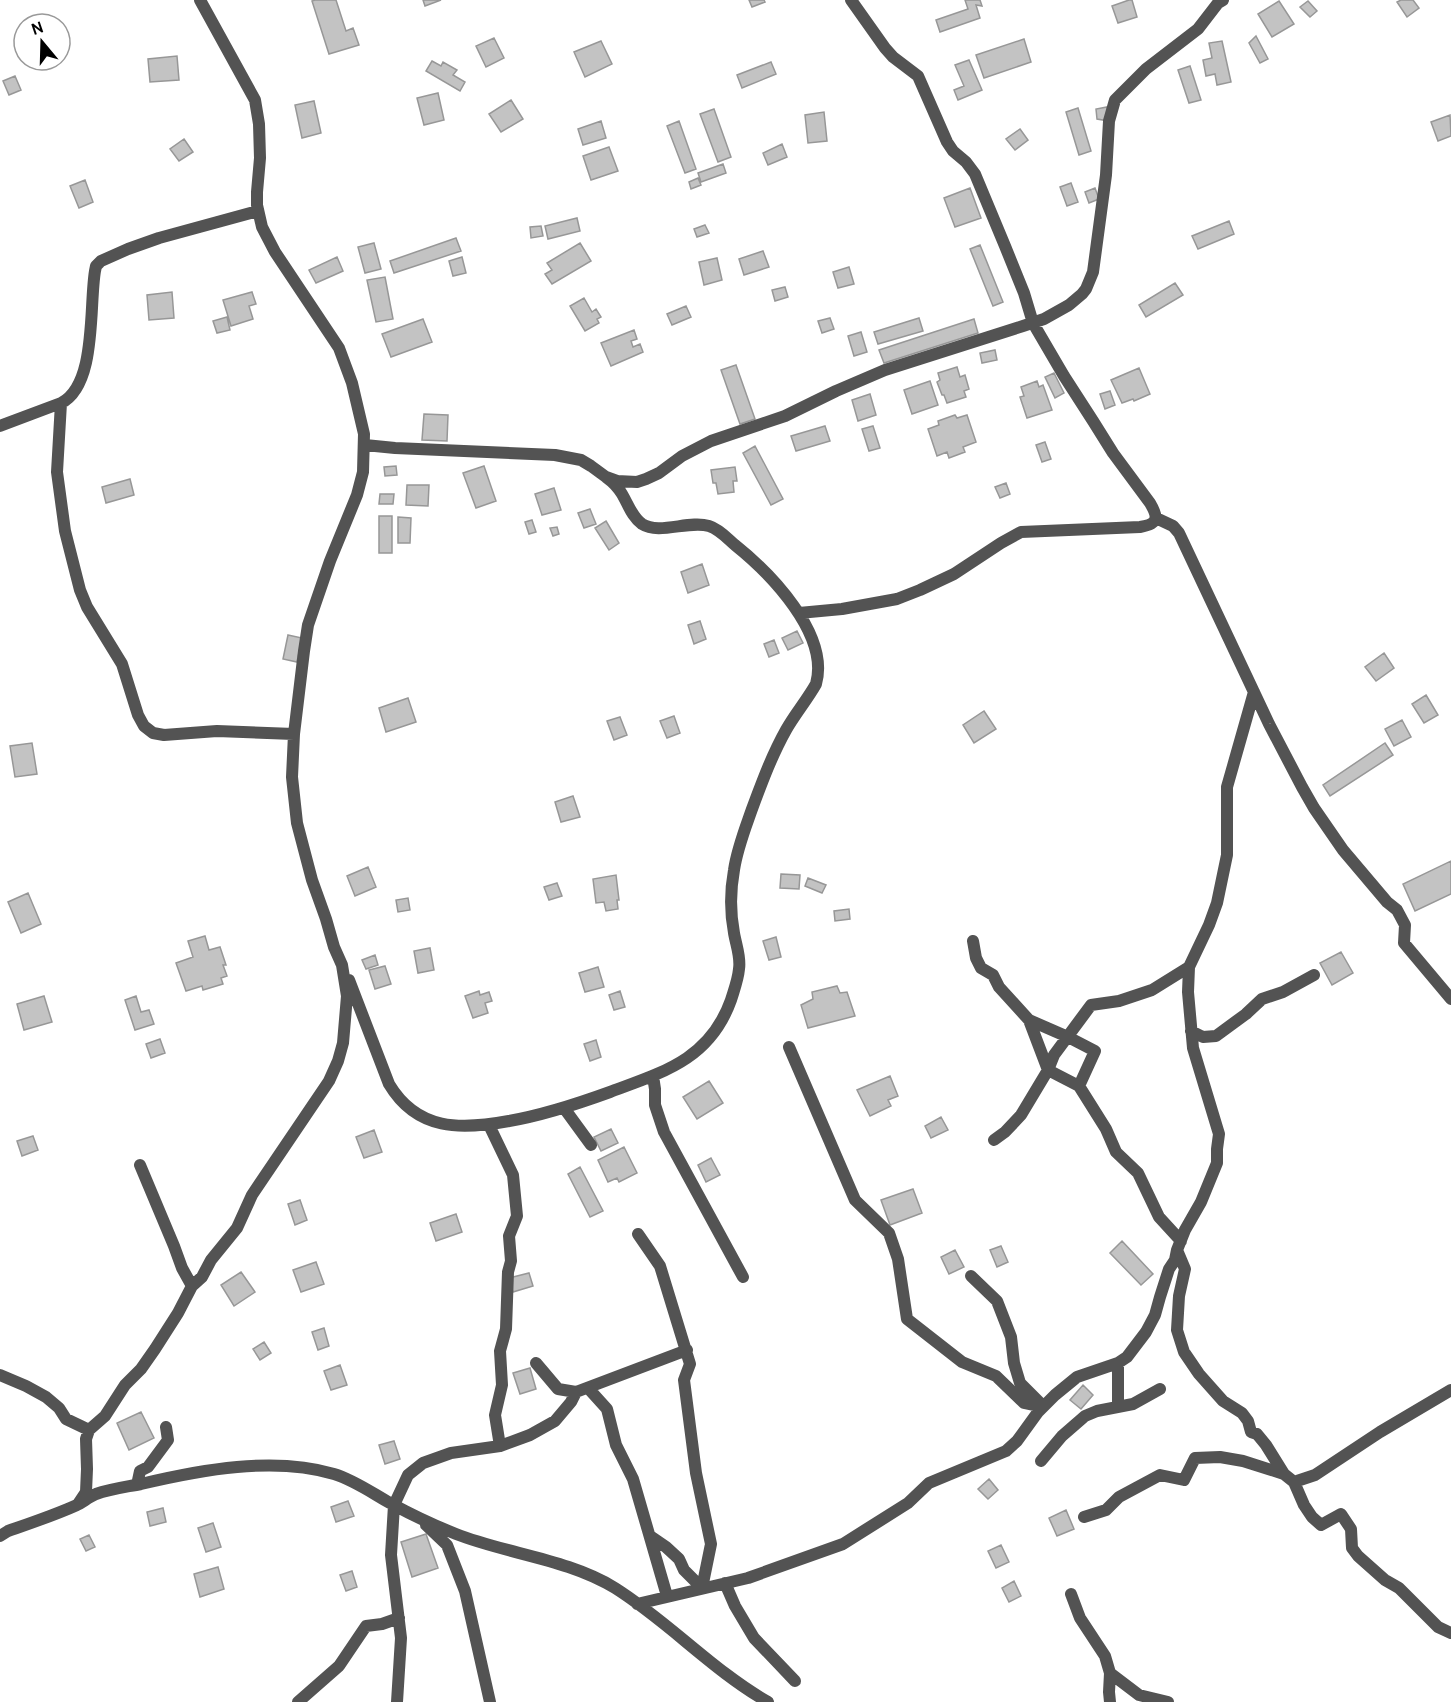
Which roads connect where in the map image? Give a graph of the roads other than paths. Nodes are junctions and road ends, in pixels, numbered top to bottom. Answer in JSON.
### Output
{"nodes":[{"id":1,"x":200,"y":0,"type":"edge"},
{"id":2,"x":851,"y":0,"type":"edge"},
{"id":3,"x":1219,"y":1,"type":"edge"},
{"id":4,"x":258,"y":211,"type":"junction"},
{"id":5,"x":1033,"y":322,"type":"junction"},
{"id":6,"x":61,"y":403,"type":"junction"},
{"id":7,"x":0,"y":426,"type":"edge"},
{"id":8,"x":364,"y":445,"type":"junction"},
{"id":9,"x":606,"y":477,"type":"junction"},
{"id":10,"x":1156,"y":518,"type":"junction"},
{"id":11,"x":799,"y":613,"type":"junction"},
{"id":12,"x":1254,"y":692,"type":"junction"},
{"id":13,"x":294,"y":734,"type":"junction"},
{"id":14,"x":973,"y":941,"type":"dead end"},
{"id":15,"x":342,"y":965,"type":"junction"},
{"id":16,"x":1189,"y":967,"type":"junction"},
{"id":17,"x":1314,"y":975,"type":"dead end"},
{"id":18,"x":1173,"y":978,"type":"junction"},
{"id":19,"x":1188,"y":992,"type":"junction"},
{"id":20,"x":1451,"y":999,"type":"edge"},
{"id":21,"x":1029,"y":1020,"type":"junction"},
{"id":22,"x":1191,"y":1031,"type":"junction"},
{"id":23,"x":1068,"y":1037,"type":"junction"},
{"id":24,"x":789,"y":1047,"type":"dead end"},
{"id":25,"x":1048,"y":1070,"type":"junction"},
{"id":26,"x":653,"y":1076,"type":"junction"},
{"id":27,"x":1079,"y":1086,"type":"junction"},
{"id":28,"x":564,"y":1108,"type":"junction"},
{"id":29,"x":489,"y":1125,"type":"junction"},
{"id":30,"x":994,"y":1140,"type":"dead end"},
{"id":31,"x":591,"y":1144,"type":"dead end"},
{"id":32,"x":140,"y":1165,"type":"dead end"},
{"id":33,"x":638,"y":1234,"type":"dead end"},
{"id":34,"x":1179,"y":1245,"type":"junction"},
{"id":35,"x":971,"y":1276,"type":"dead end"},
{"id":36,"x":743,"y":1277,"type":"dead end"},
{"id":37,"x":192,"y":1286,"type":"junction"},
{"id":38,"x":687,"y":1350,"type":"junction"},
{"id":39,"x":536,"y":1363,"type":"dead end"},
{"id":40,"x":1118,"y":1363,"type":"junction"},
{"id":41,"x":0,"y":1375,"type":"edge"},
{"id":42,"x":1160,"y":1389,"type":"dead end"},
{"id":43,"x":582,"y":1390,"type":"junction"},
{"id":44,"x":1451,"y":1390,"type":"edge"},
{"id":45,"x":1043,"y":1407,"type":"junction"},
{"id":46,"x":1118,"y":1407,"type":"junction"},
{"id":47,"x":166,"y":1427,"type":"dead end"},
{"id":48,"x":89,"y":1430,"type":"junction"},
{"id":49,"x":500,"y":1446,"type":"junction"},
{"id":50,"x":1041,"y":1461,"type":"dead end"},
{"id":51,"x":1289,"y":1478,"type":"junction"},
{"id":52,"x":137,"y":1485,"type":"junction"},
{"id":53,"x":78,"y":1505,"type":"junction"},
{"id":54,"x":394,"y":1505,"type":"junction"},
{"id":55,"x":1084,"y":1517,"type":"dead end"},
{"id":56,"x":421,"y":1520,"type":"junction"},
{"id":57,"x":0,"y":1536,"type":"edge"},
{"id":58,"x":650,"y":1536,"type":"junction"},
{"id":59,"x":725,"y":1583,"type":"junction"},
{"id":60,"x":702,"y":1588,"type":"junction"},
{"id":61,"x":1071,"y":1594,"type":"dead end"},
{"id":62,"x":667,"y":1596,"type":"junction"},
{"id":63,"x":637,"y":1604,"type":"junction"},
{"id":64,"x":399,"y":1618,"type":"junction"},
{"id":65,"x":1451,"y":1634,"type":"edge"},
{"id":66,"x":1110,"y":1673,"type":"junction"},
{"id":67,"x":795,"y":1682,"type":"dead end"},
{"id":68,"x":298,"y":1702,"type":"edge"},
{"id":69,"x":397,"y":1702,"type":"edge"},
{"id":70,"x":490,"y":1702,"type":"edge"},
{"id":71,"x":768,"y":1702,"type":"edge"},
{"id":72,"x":1110,"y":1702,"type":"edge"},
{"id":73,"x":1168,"y":1702,"type":"edge"}],
"edges":[{"from":1,"to":4,"type":"street"},
{"from":2,"to":5,"type":"street"},
{"from":3,"to":5,"type":"street"},
{"from":4,"to":6,"type":"street"},
{"from":4,"to":8,"type":"street"},
{"from":5,"to":9,"type":"street"},
{"from":5,"to":10,"type":"street"},
{"from":6,"to":7,"type":"street"},
{"from":6,"to":13,"type":"street"},
{"from":8,"to":9,"type":"street"},
{"from":8,"to":13,"type":"street"},
{"from":9,"to":11,"type":"street"},
{"from":10,"to":11,"type":"street"},
{"from":10,"to":12,"type":"street"},
{"from":11,"to":26,"type":"street"},
{"from":12,"to":16,"type":"street"},
{"from":12,"to":20,"type":"street"},
{"from":13,"to":15,"type":"street"},
{"from":14,"to":21,"type":"street"},
{"from":15,"to":29,"type":"street"},
{"from":15,"to":37,"type":"street"},
{"from":16,"to":18,"type":"street"},
{"from":16,"to":19,"type":"street"},
{"from":17,"to":22,"type":"street"},
{"from":18,"to":19,"type":"street"},
{"from":18,"to":23,"type":"street"},
{"from":19,"to":22,"type":"street"},
{"from":21,"to":23,"type":"street"},
{"from":21,"to":25,"type":"street"},
{"from":22,"to":34,"type":"street"},
{"from":23,"to":25,"type":"street"},
{"from":23,"to":27,"type":"street"},
{"from":24,"to":45,"type":"street"},
{"from":25,"to":27,"type":"street"},
{"from":25,"to":30,"type":"street"},
{"from":26,"to":28,"type":"street"},
{"from":26,"to":36,"type":"street"},
{"from":27,"to":34,"type":"street"},
{"from":28,"to":29,"type":"street"},
{"from":28,"to":31,"type":"street"},
{"from":29,"to":49,"type":"street"},
{"from":32,"to":37,"type":"street"},
{"from":33,"to":38,"type":"street"},
{"from":34,"to":40,"type":"street"},
{"from":34,"to":51,"type":"street"},
{"from":35,"to":45,"type":"street"},
{"from":37,"to":48,"type":"street"},
{"from":38,"to":43,"type":"street"},
{"from":38,"to":60,"type":"street"},
{"from":39,"to":43,"type":"street"},
{"from":40,"to":45,"type":"street"},
{"from":40,"to":46,"type":"street"},
{"from":41,"to":48,"type":"street"},
{"from":42,"to":46,"type":"street"},
{"from":43,"to":49,"type":"street"},
{"from":43,"to":58,"type":"street"},
{"from":44,"to":51,"type":"street"},
{"from":45,"to":59,"type":"street"},
{"from":46,"to":50,"type":"street"},
{"from":47,"to":52,"type":"street"},
{"from":48,"to":53,"type":"street"},
{"from":49,"to":54,"type":"street"},
{"from":51,"to":55,"type":"street"},
{"from":51,"to":65,"type":"street"},
{"from":52,"to":53,"type":"street"},
{"from":52,"to":54,"type":"street"},
{"from":53,"to":57,"type":"street"},
{"from":54,"to":56,"type":"street"},
{"from":54,"to":64,"type":"street"},
{"from":56,"to":63,"type":"street"},
{"from":56,"to":70,"type":"street"},
{"from":58,"to":60,"type":"street"},
{"from":58,"to":62,"type":"street"},
{"from":59,"to":60,"type":"street"},
{"from":59,"to":67,"type":"street"},
{"from":60,"to":62,"type":"street"},
{"from":61,"to":66,"type":"street"},
{"from":62,"to":63,"type":"street"},
{"from":63,"to":71,"type":"street"},
{"from":64,"to":68,"type":"street"},
{"from":64,"to":69,"type":"street"},
{"from":66,"to":72,"type":"street"},
{"from":66,"to":73,"type":"street"}]}
